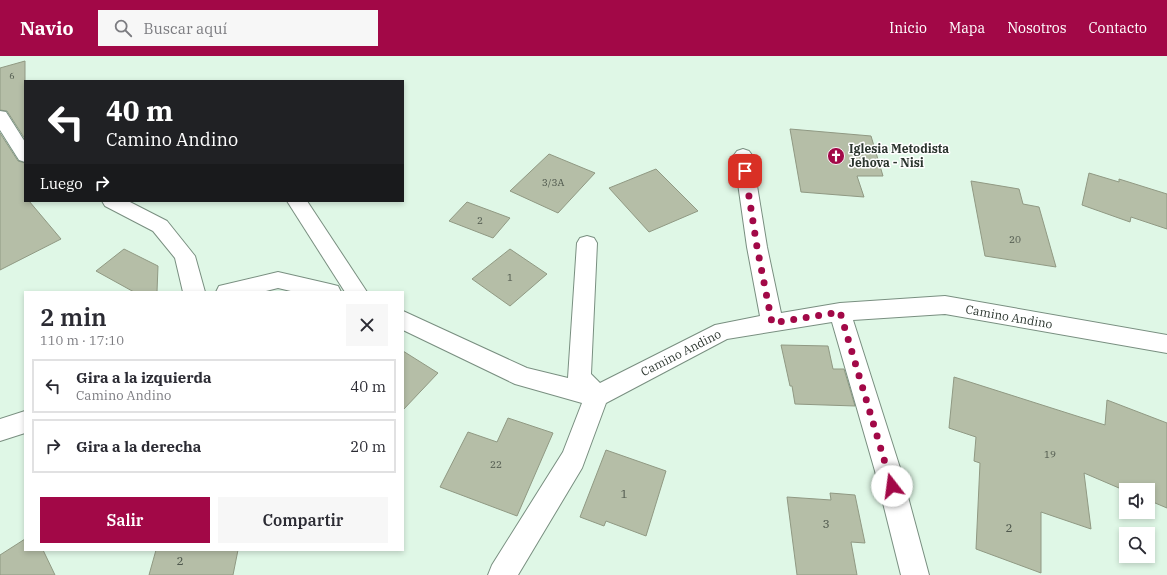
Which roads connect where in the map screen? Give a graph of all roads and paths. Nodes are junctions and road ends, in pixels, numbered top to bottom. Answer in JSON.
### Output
{"nodes":[{"id":1,"x":0,"y":116,"type":"edge"},
{"id":2,"x":24,"y":154,"type":"edge"},
{"id":3,"x":743,"y":155,"type":"dead end"},
{"id":4,"x":114,"y":202,"type":"edge"},
{"id":5,"x":298,"y":202,"type":"edge"},
{"id":6,"x":587,"y":243,"type":"dead end"},
{"id":7,"x":194,"y":291,"type":"edge"},
{"id":8,"x":231,"y":291,"type":"edge"},
{"id":9,"x":326,"y":291,"type":"edge"},
{"id":10,"x":355,"y":291,"type":"edge"},
{"id":11,"x":840,"y":312,"type":"junction"},
{"id":12,"x":404,"y":320,"type":"edge"},
{"id":13,"x":772,"y":323,"type":"junction"},
{"id":14,"x":1167,"y":344,"type":"edge"},
{"id":15,"x":597,"y":396,"type":"junction"},
{"id":16,"x":24,"y":422,"type":"edge"},
{"id":17,"x":0,"y":430,"type":"edge"},
{"id":18,"x":502,"y":575,"type":"edge"},
{"id":19,"x":915,"y":575,"type":"edge"}],
"edges":[{"from":1,"to":2,"type":"street"},
{"from":3,"to":13,"type":"street"},
{"from":4,"to":7,"type":"street"},
{"from":5,"to":10,"type":"street"},
{"from":6,"to":15,"type":"street"},
{"from":8,"to":9,"type":"street"},
{"from":11,"to":13,"type":"street","name":"Camino Andino"},
{"from":11,"to":14,"type":"street","name":"Camino Andino"},
{"from":11,"to":19,"type":"street"},
{"from":12,"to":15,"type":"street"},
{"from":13,"to":15,"type":"street","name":"Camino Andino"},
{"from":15,"to":18,"type":"street"},
{"from":16,"to":17,"type":"street"}]}
